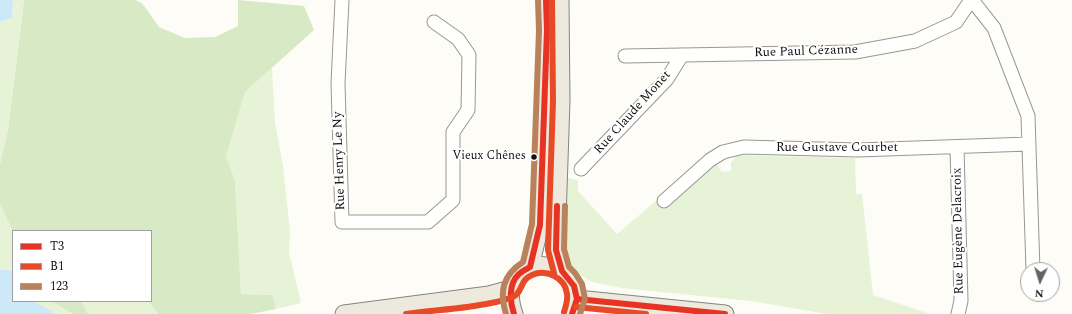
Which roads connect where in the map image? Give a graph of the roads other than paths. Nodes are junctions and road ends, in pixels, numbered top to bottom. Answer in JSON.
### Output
{"nodes":[{"id":1,"x":342,"y":0,"type":"edge"},
{"id":2,"x":546,"y":0,"type":"edge"},
{"id":3,"x":560,"y":0,"type":"edge"},
{"id":4,"x":971,"y":0,"type":"edge"},
{"id":5,"x":434,"y":22,"type":"dead end"},
{"id":6,"x":682,"y":55,"type":"junction"},
{"id":7,"x":625,"y":56,"type":"dead end"},
{"id":8,"x":1029,"y":144,"type":"junction"},
{"id":9,"x":957,"y":147,"type":"junction"},
{"id":10,"x":581,"y":169,"type":"dead end"},
{"id":11,"x":664,"y":201,"type":"dead end"},
{"id":12,"x":1033,"y":262,"type":"edge"},
{"id":13,"x":530,"y":267,"type":"junction"},
{"id":14,"x":562,"y":271,"type":"junction"},
{"id":15,"x":511,"y":289,"type":"junction"},
{"id":16,"x":574,"y":306,"type":"edge"},
{"id":17,"x":344,"y":314,"type":"edge"},
{"id":18,"x":514,"y":314,"type":"edge"},
{"id":19,"x":725,"y":314,"type":"edge"},
{"id":20,"x":958,"y":314,"type":"edge"}],
"edges":[{"from":1,"to":5,"type":"street","name":"Rue Henry Le Ny"},
{"from":2,"to":13,"type":"main road"},
{"from":3,"to":14,"type":"main road"},
{"from":4,"to":6,"type":"street","name":"Rue Paul Cézanne"},
{"from":4,"to":8,"type":"street"},
{"from":6,"to":7,"type":"street","name":"Rue Paul Cézanne"},
{"from":6,"to":10,"type":"street","name":"Rue Claude Monet"},
{"from":8,"to":9,"type":"street","name":"Rue Gustave Courbet"},
{"from":8,"to":12,"type":"street"},
{"from":9,"to":11,"type":"street","name":"Rue Gustave Courbet"},
{"from":9,"to":20,"type":"street","name":"Rue Eugène Delacroix"},
{"from":13,"to":14,"type":"main road"},
{"from":13,"to":15,"type":"main road"},
{"from":14,"to":16,"type":"main road"},
{"from":15,"to":17,"type":"main road"},
{"from":15,"to":18,"type":"main road"},
{"from":16,"to":19,"type":"main road"}]}
